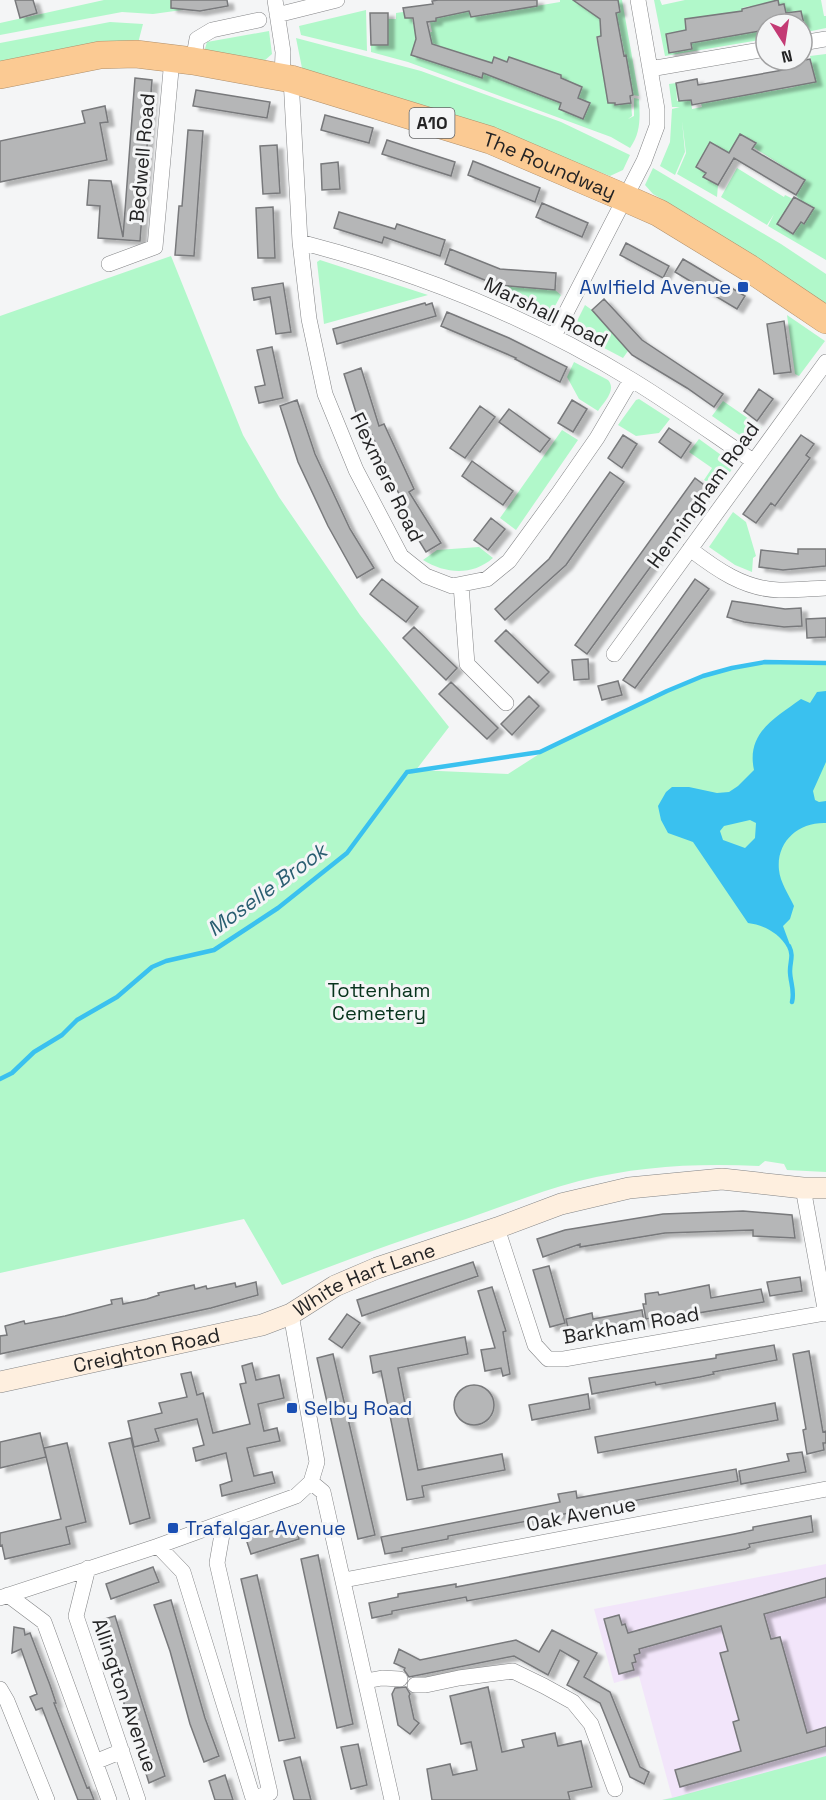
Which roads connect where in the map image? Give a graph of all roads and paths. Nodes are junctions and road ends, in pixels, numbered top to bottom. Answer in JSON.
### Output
{"nodes":[{"id":1,"x":337,"y":0,"type":"edge"},
{"id":2,"x":638,"y":0,"type":"edge"},
{"id":3,"x":276,"y":8,"type":"edge"},
{"id":4,"x":259,"y":20,"type":"dead end"},
{"id":5,"x":754,"y":51,"type":"edge"},
{"id":6,"x":182,"y":60,"type":"junction"},
{"id":7,"x":650,"y":69,"type":"junction"},
{"id":8,"x":0,"y":75,"type":"edge"},
{"id":9,"x":286,"y":79,"type":"junction"},
{"id":10,"x":625,"y":198,"type":"junction"},
{"id":11,"x":300,"y":242,"type":"junction"},
{"id":12,"x":109,"y":264,"type":"dead end"},
{"id":13,"x":826,"y":320,"type":"edge"},
{"id":14,"x":554,"y":336,"type":"junction"},
{"id":15,"x":826,"y":362,"type":"edge"},
{"id":16,"x":631,"y":380,"type":"junction"},
{"id":17,"x":753,"y":461,"type":"junction"},
{"id":18,"x":690,"y":549,"type":"junction"},
{"id":19,"x":461,"y":585,"type":"junction"},
{"id":20,"x":826,"y":588,"type":"edge"},
{"id":21,"x":614,"y":654,"type":"dead end"},
{"id":22,"x":506,"y":703,"type":"dead end"},
{"id":23,"x":803,"y":1188,"type":"junction"},
{"id":24,"x":826,"y":1188,"type":"edge"},
{"id":25,"x":497,"y":1228,"type":"junction"},
{"id":26,"x":291,"y":1314,"type":"junction"},
{"id":27,"x":826,"y":1314,"type":"edge"},
{"id":28,"x":0,"y":1382,"type":"edge"},
{"id":29,"x":311,"y":1482,"type":"junction"},
{"id":30,"x":826,"y":1489,"type":"edge"},
{"id":31,"x":224,"y":1523,"type":"junction"},
{"id":32,"x":158,"y":1546,"type":"junction"},
{"id":33,"x":88,"y":1568,"type":"junction"},
{"id":34,"x":344,"y":1580,"type":"junction"},
{"id":35,"x":4,"y":1597,"type":"edge"},
{"id":36,"x":399,"y":1679,"type":"dead end"},
{"id":37,"x":366,"y":1681,"type":"junction"},
{"id":38,"x":415,"y":1685,"type":"dead end"},
{"id":39,"x":0,"y":1689,"type":"edge"},
{"id":40,"x":252,"y":1719,"type":"junction"},
{"id":41,"x":231,"y":1724,"type":"junction"},
{"id":42,"x":122,"y":1751,"type":"junction"},
{"id":43,"x":95,"y":1762,"type":"junction"},
{"id":44,"x":615,"y":1789,"type":"dead end"},
{"id":45,"x":47,"y":1800,"type":"edge"},
{"id":46,"x":109,"y":1800,"type":"edge"},
{"id":47,"x":138,"y":1800,"type":"edge"},
{"id":48,"x":392,"y":1800,"type":"edge"}],
"edges":[{"from":1,"to":3,"type":"street"},
{"from":2,"to":7,"type":"street"},
{"from":3,"to":9,"type":"street","name":"Flexmere Road"},
{"from":4,"to":6,"type":"street"},
{"from":5,"to":7,"type":"street"},
{"from":6,"to":8,"type":"highway","name":"The Roundway","number":"A10"},
{"from":6,"to":9,"type":"highway","name":"The Roundway","number":"A10"},
{"from":6,"to":12,"type":"street","name":"Bedwell Road"},
{"from":7,"to":10,"type":"street"},
{"from":9,"to":10,"type":"highway","name":"The Roundway","number":"A10"},
{"from":9,"to":11,"type":"street","name":"Flexmere Road"},
{"from":10,"to":13,"type":"highway","name":"The Roundway","number":"A10"},
{"from":10,"to":14,"type":"street"},
{"from":11,"to":14,"type":"street","name":"Marshall Road"},
{"from":11,"to":19,"type":"street","name":"Flexmere Road"},
{"from":14,"to":16,"type":"street","name":"Marshall Road"},
{"from":15,"to":17,"type":"street","name":"Henningham Road"},
{"from":16,"to":17,"type":"street","name":"Marshall Road"},
{"from":16,"to":19,"type":"street","name":"Flexmere Road"},
{"from":17,"to":18,"type":"street","name":"Henningham Road"},
{"from":18,"to":20,"type":"street"},
{"from":18,"to":21,"type":"street","name":"Henningham Road"},
{"from":19,"to":22,"type":"street"},
{"from":23,"to":24,"type":"street","name":"White Hart Lane"},
{"from":23,"to":25,"type":"street","name":"White Hart Lane"},
{"from":23,"to":27,"type":"street"},
{"from":25,"to":26,"type":"street","name":"White Hart Lane"},
{"from":25,"to":27,"type":"street","name":"Barkham Road"},
{"from":26,"to":28,"type":"street","name":"Creighton Road"},
{"from":26,"to":29,"type":"street","name":"White Hart Lane"},
{"from":29,"to":31,"type":"street"},
{"from":29,"to":34,"type":"street"},
{"from":30,"to":34,"type":"street","name":"Oak Avenue"},
{"from":31,"to":32,"type":"street"},
{"from":31,"to":40,"type":"street"},
{"from":32,"to":33,"type":"street"},
{"from":32,"to":41,"type":"street"},
{"from":33,"to":35,"type":"street"},
{"from":33,"to":42,"type":"street","name":"Allington Avenue"},
{"from":34,"to":37,"type":"street"},
{"from":35,"to":43,"type":"street"},
{"from":36,"to":37,"type":"street"},
{"from":37,"to":48,"type":"street"},
{"from":38,"to":44,"type":"street"},
{"from":39,"to":45,"type":"street"},
{"from":40,"to":41,"type":"street"},
{"from":40,"to":41,"type":"street"},
{"from":42,"to":43,"type":"street"},
{"from":42,"to":47,"type":"street","name":"Allington Avenue"},
{"from":43,"to":46,"type":"street"}]}
